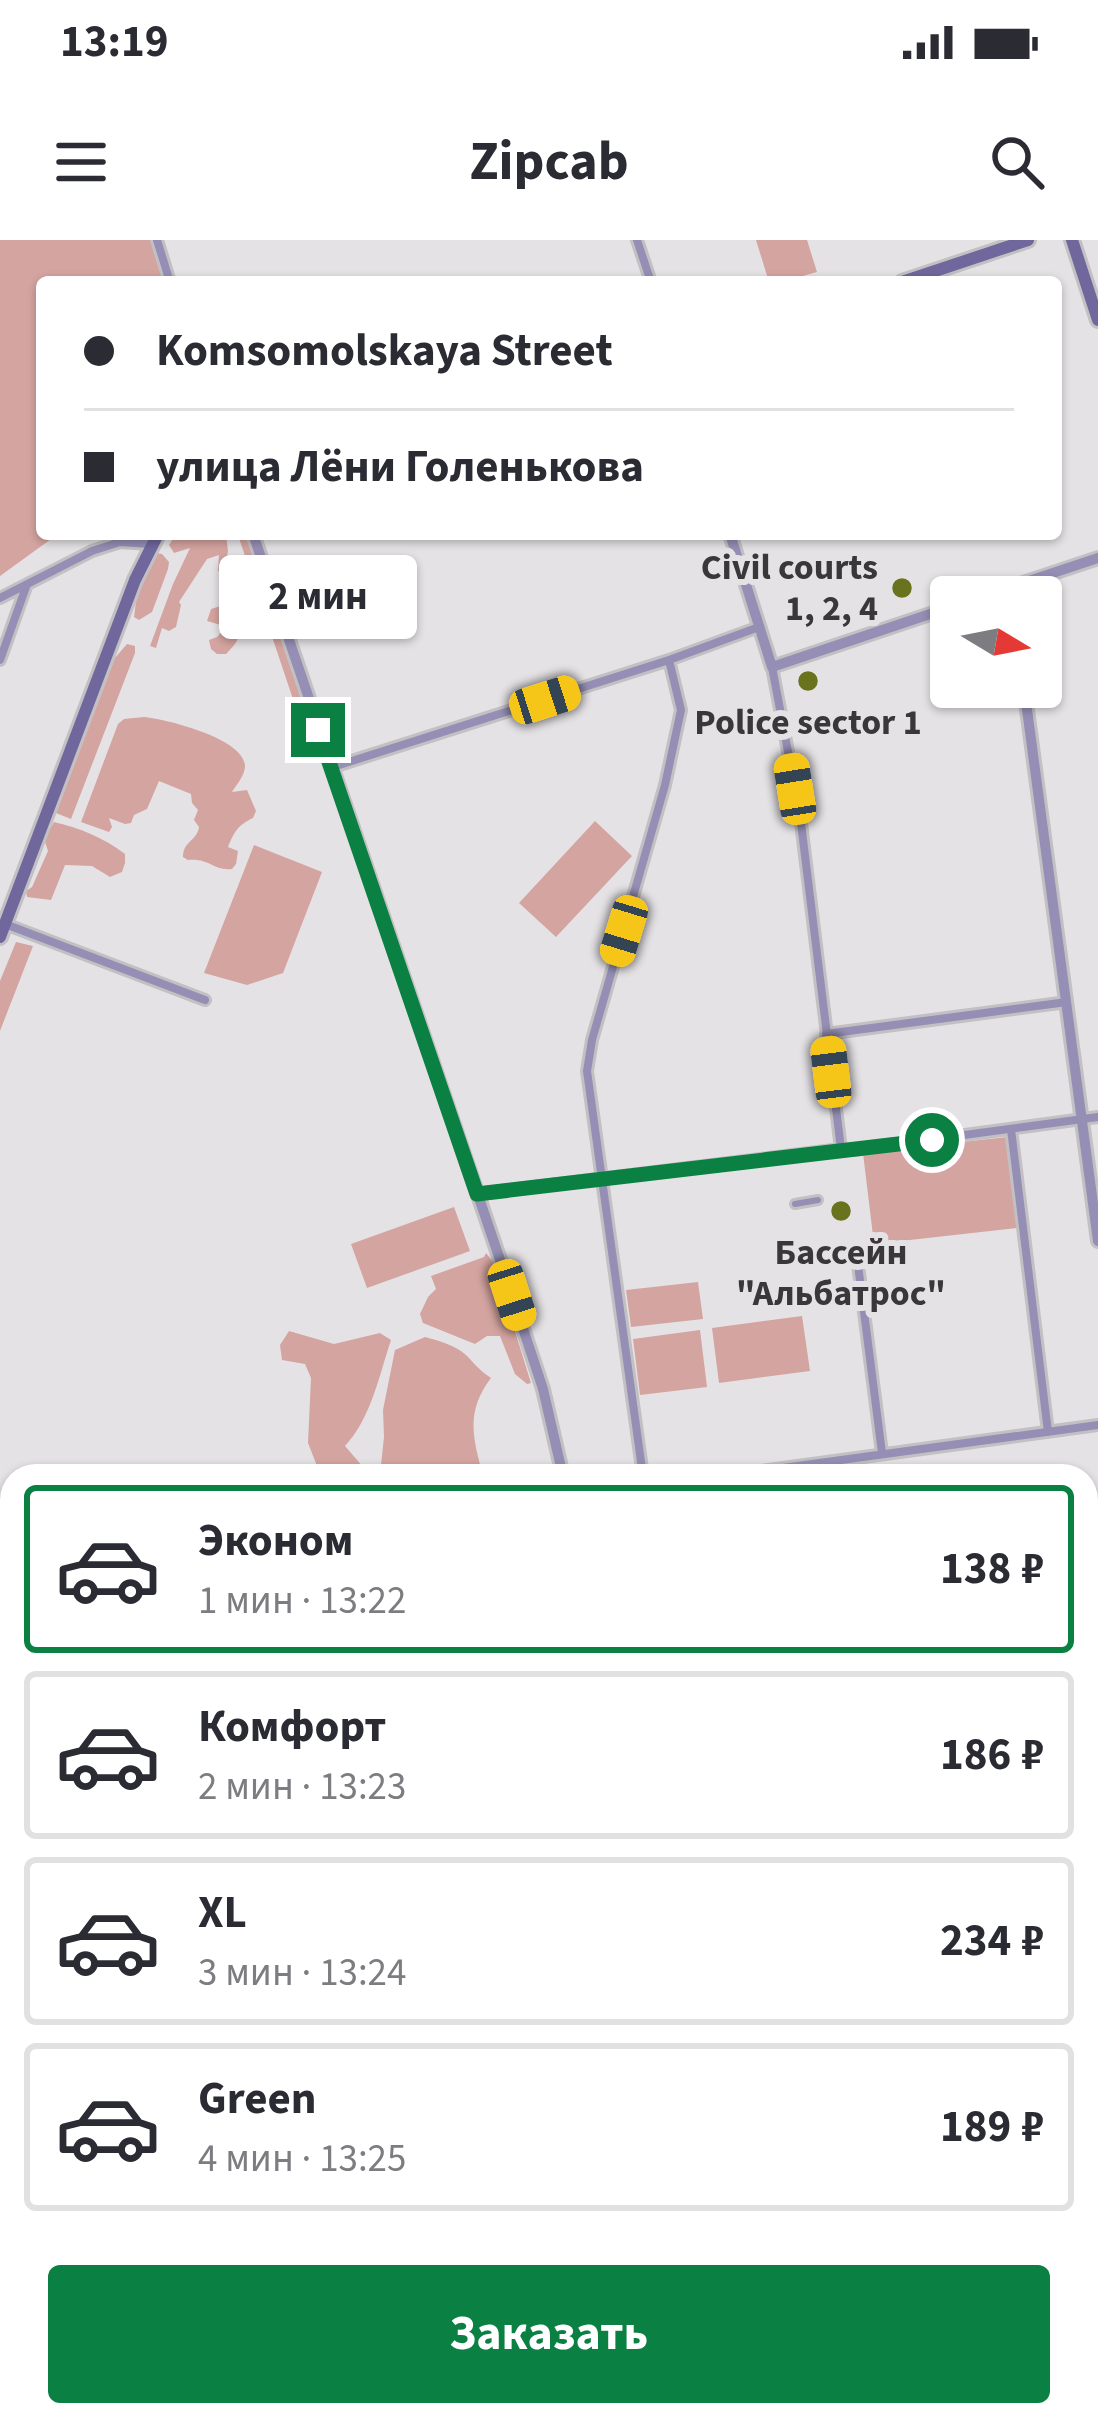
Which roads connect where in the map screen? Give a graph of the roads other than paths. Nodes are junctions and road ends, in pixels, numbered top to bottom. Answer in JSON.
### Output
{"nodes":[{"id":1,"x":157,"y":240,"type":"edge"},
{"id":2,"x":637,"y":240,"type":"edge"},
{"id":3,"x":1028,"y":240,"type":"edge"},
{"id":4,"x":1072,"y":240,"type":"edge"},
{"id":5,"x":168,"y":276,"type":"edge"},
{"id":6,"x":649,"y":276,"type":"edge"},
{"id":7,"x":920,"y":276,"type":"edge"},
{"id":8,"x":1098,"y":320,"type":"edge"},
{"id":9,"x":143,"y":540,"type":"edge"},
{"id":10,"x":154,"y":540,"type":"edge"},
{"id":11,"x":255,"y":540,"type":"edge"},
{"id":12,"x":732,"y":540,"type":"edge"},
{"id":13,"x":1098,"y":558,"type":"edge"},
{"id":14,"x":1052,"y":576,"type":"edge"},
{"id":15,"x":26,"y":586,"type":"junction"},
{"id":16,"x":0,"y":598,"type":"edge"},
{"id":17,"x":930,"y":615,"type":"edge"},
{"id":18,"x":759,"y":627,"type":"junction"},
{"id":19,"x":0,"y":660,"type":"edge"},
{"id":20,"x":669,"y":660,"type":"junction"},
{"id":21,"x":772,"y":667,"type":"junction"},
{"id":22,"x":1027,"y":708,"type":"edge"},
{"id":23,"x":331,"y":768,"type":"junction"},
{"id":24,"x":3,"y":930,"type":"edge"},
{"id":25,"x":205,"y":1000,"type":"dead end"},
{"id":26,"x":1067,"y":1002,"type":"junction"},
{"id":27,"x":826,"y":1034,"type":"junction"},
{"id":28,"x":1098,"y":1117,"type":"edge"},
{"id":29,"x":1081,"y":1119,"type":"junction"},
{"id":30,"x":1010,"y":1129,"type":"junction"},
{"id":31,"x":841,"y":1149,"type":"junction"},
{"id":32,"x":603,"y":1178,"type":"junction"},
{"id":33,"x":477,"y":1194,"type":"junction"},
{"id":34,"x":818,"y":1200,"type":"dead end"},
{"id":35,"x":796,"y":1204,"type":"dead end"},
{"id":36,"x":1098,"y":1241,"type":"edge"},
{"id":37,"x":857,"y":1257,"type":"dead end"},
{"id":38,"x":1098,"y":1424,"type":"edge"},
{"id":39,"x":1048,"y":1432,"type":"junction"},
{"id":40,"x":882,"y":1454,"type":"junction"},
{"id":41,"x":559,"y":1464,"type":"edge"},
{"id":42,"x":641,"y":1464,"type":"edge"},
{"id":43,"x":810,"y":1464,"type":"edge"}],
"edges":[{"from":1,"to":5,"type":"street"},
{"from":2,"to":6,"type":"street"},
{"from":3,"to":7,"type":"main road"},
{"from":4,"to":8,"type":"main road"},
{"from":9,"to":15,"type":"street"},
{"from":10,"to":24,"type":"main road"},
{"from":11,"to":23,"type":"street"},
{"from":12,"to":18,"type":"street"},
{"from":13,"to":14,"type":"street"},
{"from":15,"to":16,"type":"street"},
{"from":15,"to":19,"type":"street"},
{"from":17,"to":21,"type":"street"},
{"from":18,"to":20,"type":"street"},
{"from":18,"to":21,"type":"street"},
{"from":20,"to":23,"type":"street"},
{"from":20,"to":32,"type":"street"},
{"from":21,"to":27,"type":"street"},
{"from":22,"to":26,"type":"street"},
{"from":23,"to":33,"type":"street"},
{"from":24,"to":25,"type":"street"},
{"from":26,"to":27,"type":"street"},
{"from":26,"to":29,"type":"street"},
{"from":27,"to":31,"type":"street"},
{"from":28,"to":29,"type":"street"},
{"from":29,"to":30,"type":"street"},
{"from":29,"to":36,"type":"street"},
{"from":30,"to":31,"type":"street"},
{"from":30,"to":39,"type":"street"},
{"from":31,"to":32,"type":"street"},
{"from":32,"to":33,"type":"street"},
{"from":32,"to":42,"type":"street"},
{"from":33,"to":41,"type":"street"},
{"from":34,"to":35,"type":"street"},
{"from":37,"to":40,"type":"street"},
{"from":38,"to":39,"type":"street"},
{"from":39,"to":40,"type":"street"},
{"from":40,"to":43,"type":"street"}]}
